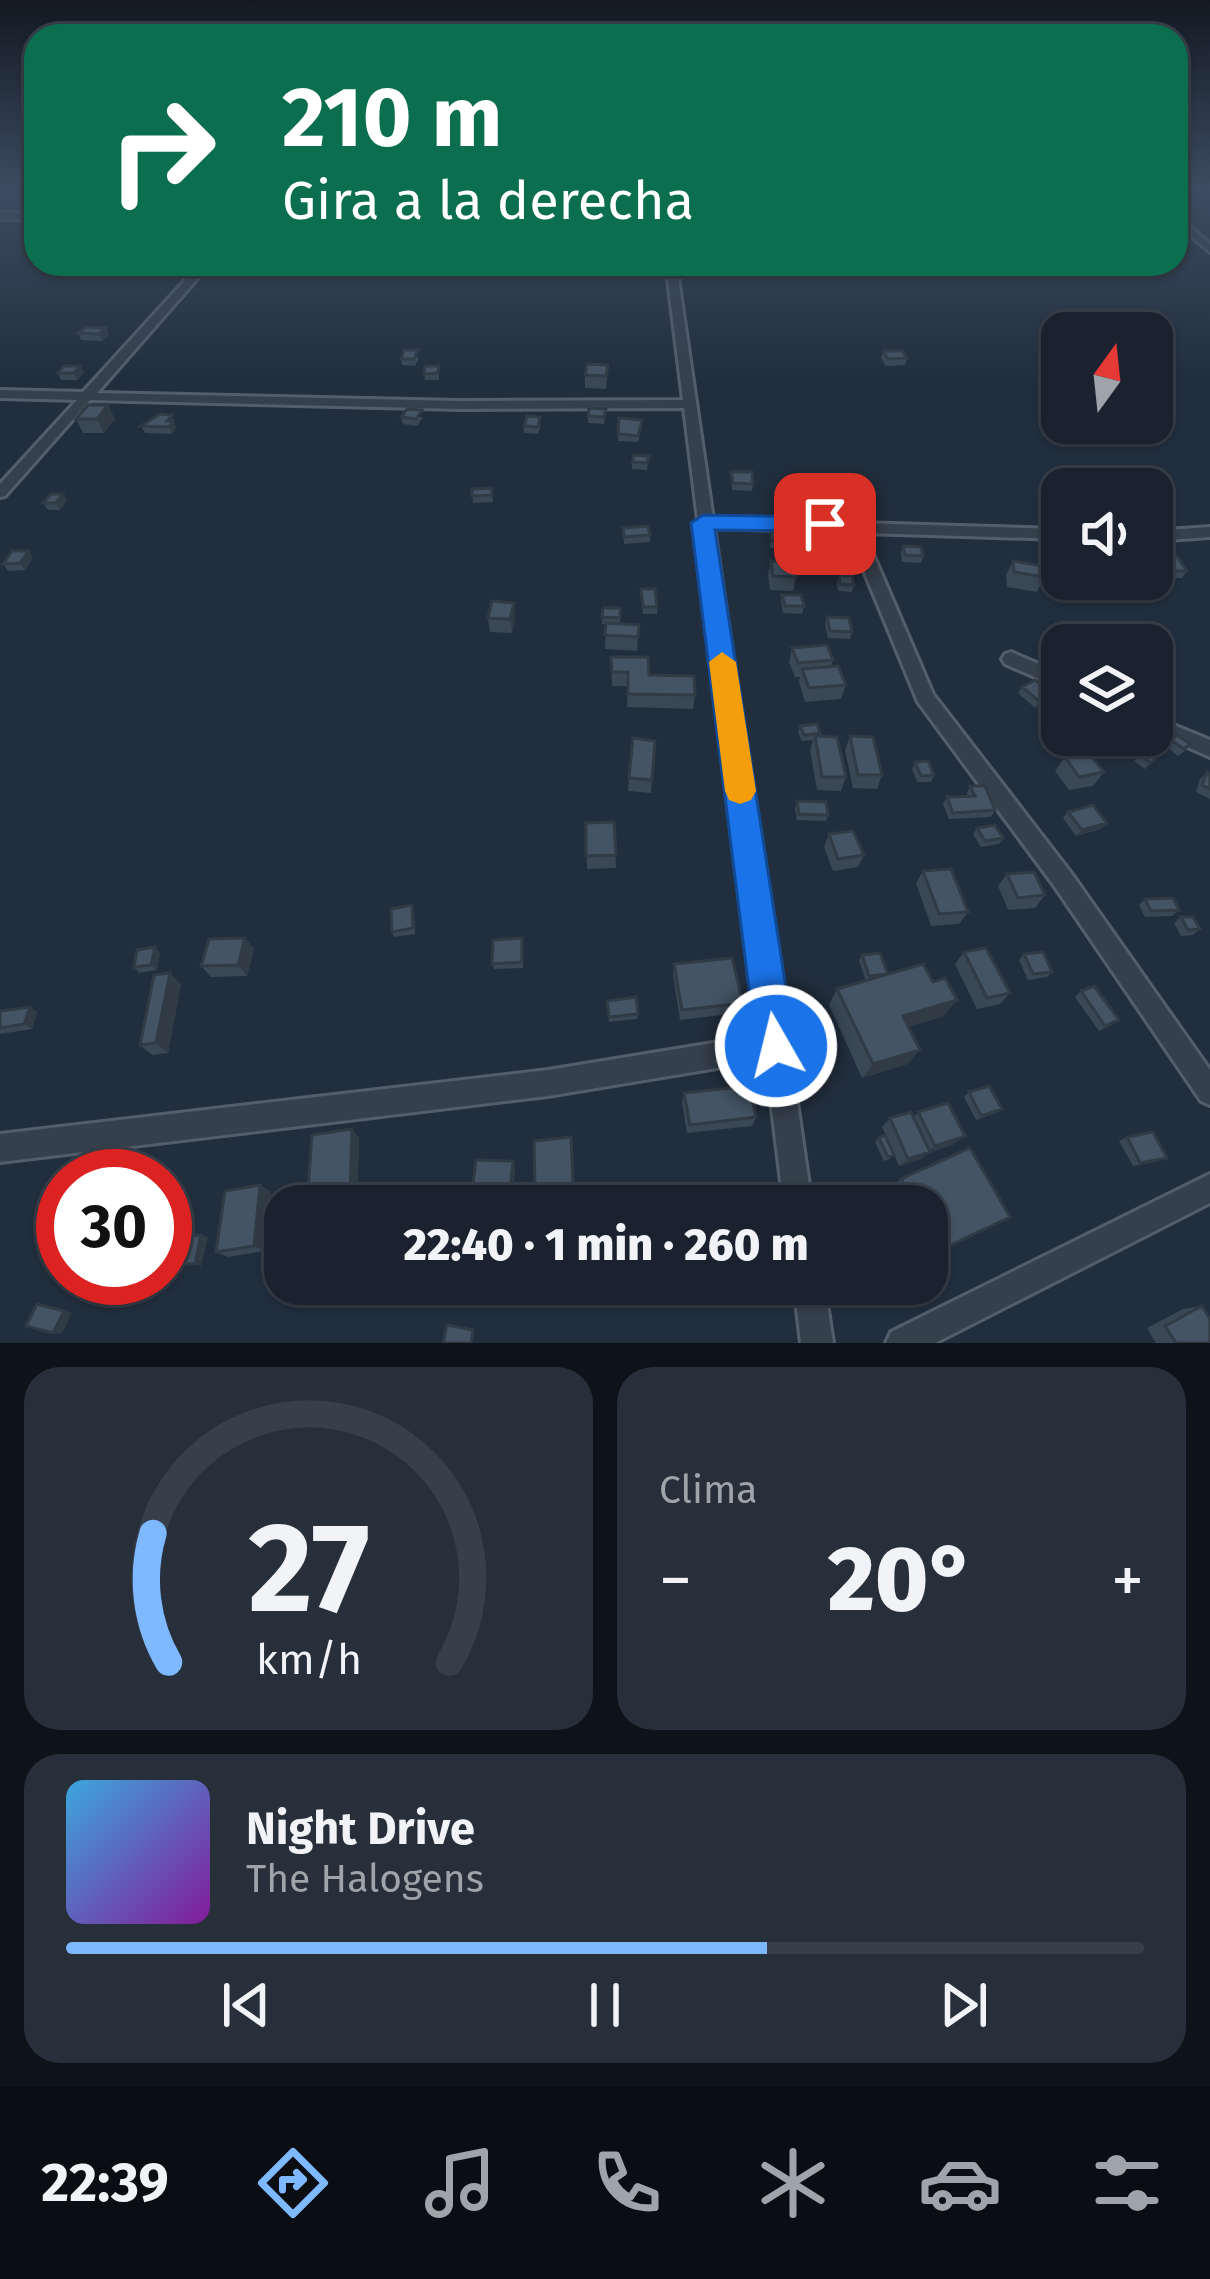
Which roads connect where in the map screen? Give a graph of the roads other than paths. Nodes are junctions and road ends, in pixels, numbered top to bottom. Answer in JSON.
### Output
{"nodes":[{"id":1,"x":194,"y":276,"type":"edge"},
{"id":2,"x":672,"y":276,"type":"edge"},
{"id":3,"x":0,"y":394,"type":"edge"},
{"id":4,"x":86,"y":396,"type":"junction"},
{"id":5,"x":687,"y":404,"type":"junction"},
{"id":6,"x":0,"y":493,"type":"edge"},
{"id":7,"x":703,"y":523,"type":"junction"},
{"id":8,"x":854,"y":525,"type":"junction"},
{"id":9,"x":1041,"y":532,"type":"edge"},
{"id":10,"x":1210,"y":532,"type":"edge"},
{"id":11,"x":1173,"y":535,"type":"edge"},
{"id":12,"x":1011,"y":659,"type":"dead end"},
{"id":13,"x":1041,"y":673,"type":"edge"},
{"id":14,"x":1173,"y":732,"type":"edge"},
{"id":15,"x":1210,"y":749,"type":"edge"},
{"id":16,"x":776,"y":1046,"type":"junction"},
{"id":17,"x":1210,"y":1092,"type":"edge"},
{"id":18,"x":0,"y":1148,"type":"edge"},
{"id":19,"x":795,"y":1185,"type":"edge"},
{"id":20,"x":1210,"y":1188,"type":"edge"},
{"id":21,"x":812,"y":1305,"type":"edge"},
{"id":22,"x":818,"y":1343,"type":"edge"},
{"id":23,"x":902,"y":1343,"type":"edge"}],
"edges":[{"from":1,"to":4,"type":"street"},
{"from":2,"to":5,"type":"street"},
{"from":3,"to":4,"type":"street"},
{"from":4,"to":5,"type":"street"},
{"from":4,"to":6,"type":"street"},
{"from":5,"to":7,"type":"street"},
{"from":7,"to":8,"type":"street"},
{"from":7,"to":16,"type":"street"},
{"from":8,"to":9,"type":"street"},
{"from":8,"to":17,"type":"street"},
{"from":10,"to":11,"type":"street"},
{"from":12,"to":13,"type":"street"},
{"from":14,"to":15,"type":"street"},
{"from":16,"to":18,"type":"street"},
{"from":16,"to":19,"type":"street"},
{"from":20,"to":23,"type":"street"},
{"from":21,"to":22,"type":"street"}]}
